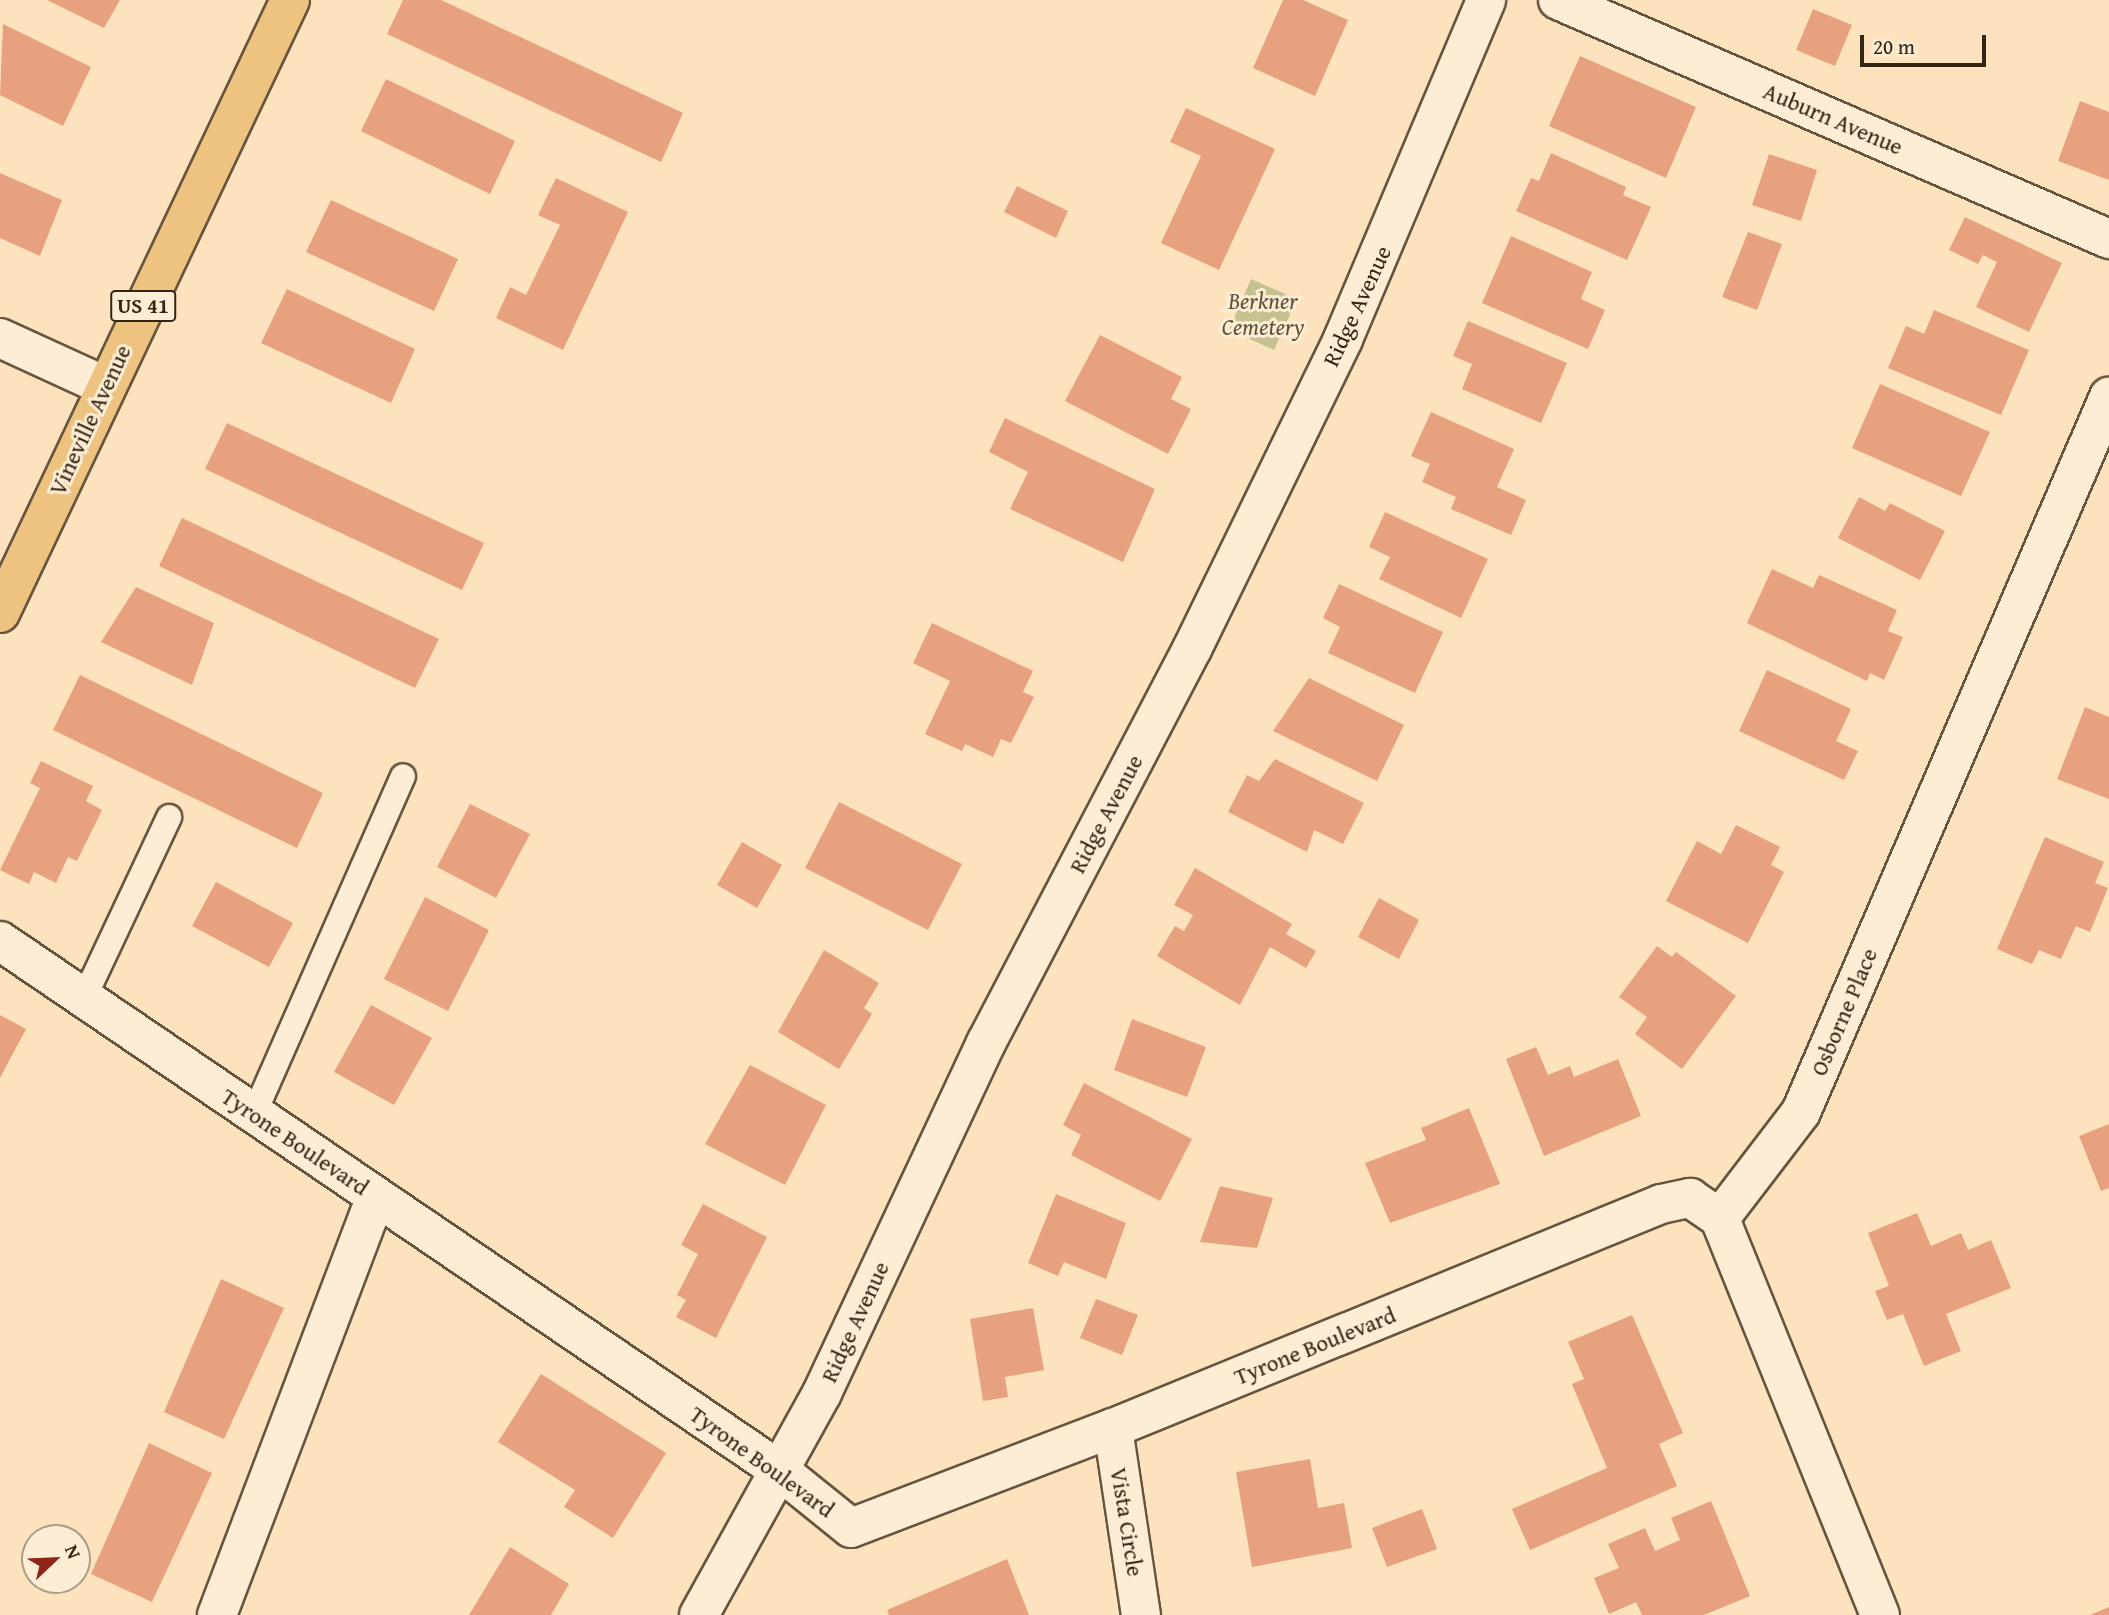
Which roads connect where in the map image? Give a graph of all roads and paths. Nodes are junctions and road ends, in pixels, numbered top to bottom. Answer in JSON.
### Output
{"nodes":[{"id":1,"x":290,"y":0,"type":"edge"},
{"id":2,"x":1486,"y":0,"type":"edge"},
{"id":3,"x":1558,"y":0,"type":"edge"},
{"id":4,"x":2109,"y":239,"type":"edge"},
{"id":5,"x":0,"y":338,"type":"edge"},
{"id":6,"x":105,"y":386,"type":"junction"},
{"id":7,"x":2109,"y":397,"type":"edge"},
{"id":8,"x":0,"y":613,"type":"edge"},
{"id":9,"x":403,"y":776,"type":"dead end"},
{"id":10,"x":169,"y":817,"type":"dead end"},
{"id":11,"x":0,"y":941,"type":"edge"},
{"id":12,"x":84,"y":998,"type":"junction"},
{"id":13,"x":254,"y":1114,"type":"junction"},
{"id":14,"x":376,"y":1197,"type":"junction"},
{"id":15,"x":1720,"y":1218,"type":"junction"},
{"id":16,"x":1113,"y":1428,"type":"junction"},
{"id":17,"x":779,"y":1470,"type":"junction"},
{"id":18,"x":217,"y":1615,"type":"edge"},
{"id":19,"x":699,"y":1615,"type":"edge"},
{"id":20,"x":1141,"y":1615,"type":"edge"},
{"id":21,"x":1880,"y":1615,"type":"edge"}],
"edges":[{"from":1,"to":6,"type":"main road","name":"Vineville Avenue","number":"US 41"},
{"from":2,"to":17,"type":"street","name":"Ridge Avenue"},
{"from":3,"to":4,"type":"street","name":"Auburn Avenue"},
{"from":5,"to":6,"type":"street"},
{"from":6,"to":8,"type":"main road","name":"Vineville Avenue","number":"US 41"},
{"from":7,"to":15,"type":"street","name":"Osborne Place"},
{"from":9,"to":13,"type":"lane"},
{"from":10,"to":12,"type":"lane"},
{"from":11,"to":12,"type":"street","name":"Tyrone Boulevard"},
{"from":12,"to":13,"type":"street","name":"Tyrone Boulevard"},
{"from":13,"to":14,"type":"street","name":"Tyrone Boulevard"},
{"from":14,"to":17,"type":"street","name":"Tyrone Boulevard"},
{"from":14,"to":18,"type":"street"},
{"from":15,"to":16,"type":"street","name":"Tyrone Boulevard"},
{"from":15,"to":21,"type":"street"},
{"from":16,"to":17,"type":"street","name":"Tyrone Boulevard"},
{"from":16,"to":20,"type":"street","name":"Vista Circle"},
{"from":17,"to":19,"type":"street","name":"Ridge Avenue"}]}
